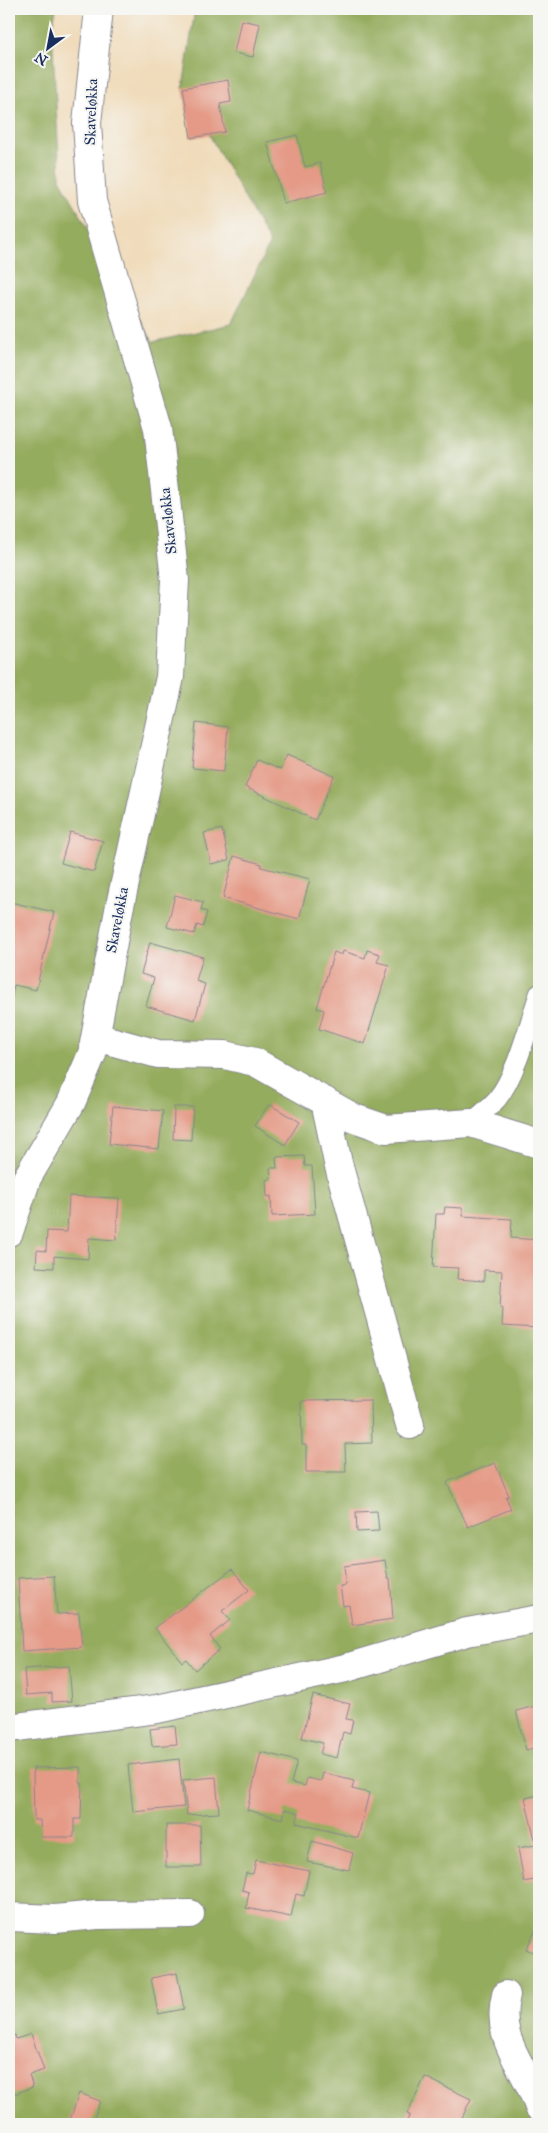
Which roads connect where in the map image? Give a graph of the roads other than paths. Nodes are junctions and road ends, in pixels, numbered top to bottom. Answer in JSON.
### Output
{"nodes":[{"id":1,"x":99,"y":9,"type":"edge"},
{"id":2,"x":539,"y":994,"type":"edge"},
{"id":3,"x":96,"y":1037,"type":"junction"},
{"id":4,"x":325,"y":1101,"type":"junction"},
{"id":5,"x":471,"y":1123,"type":"junction"},
{"id":6,"x":539,"y":1144,"type":"edge"},
{"id":7,"x":9,"y":1232,"type":"edge"},
{"id":8,"x":410,"y":1425,"type":"dead end"},
{"id":9,"x":539,"y":1619,"type":"edge"},
{"id":10,"x":9,"y":1728,"type":"edge"},
{"id":11,"x":190,"y":1914,"type":"dead end"},
{"id":12,"x":9,"y":1917,"type":"edge"},
{"id":13,"x":506,"y":1995,"type":"dead end"},
{"id":14,"x":539,"y":2107,"type":"edge"}],
"edges":[{"from":1,"to":3,"type":"street","name":"Skaveløkka"},
{"from":2,"to":5,"type":"lane"},
{"from":3,"to":4,"type":"street"},
{"from":3,"to":7,"type":"street","name":"Skaveløkka"},
{"from":4,"to":5,"type":"street"},
{"from":4,"to":8,"type":"street"},
{"from":5,"to":6,"type":"street"},
{"from":9,"to":10,"type":"street"},
{"from":11,"to":12,"type":"street"},
{"from":13,"to":14,"type":"street"}]}
